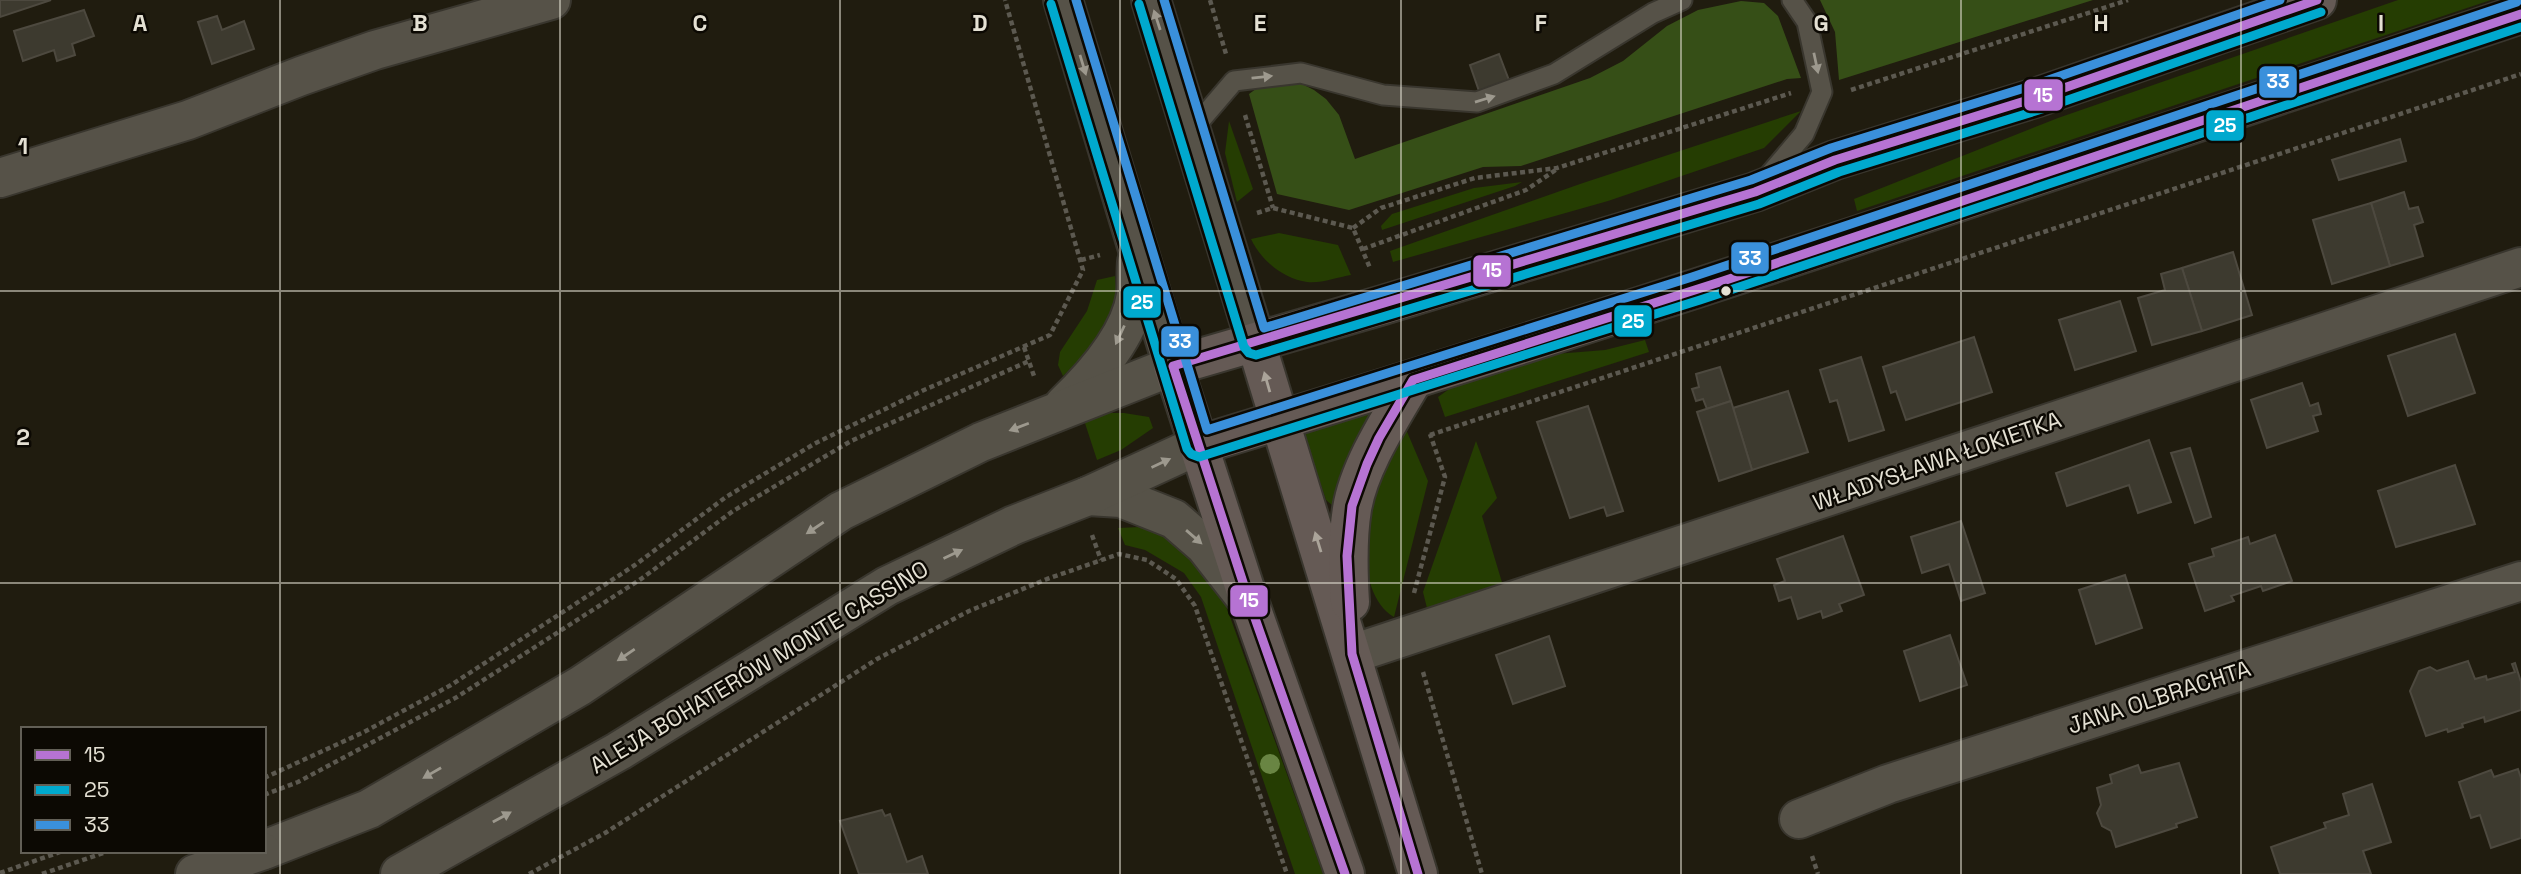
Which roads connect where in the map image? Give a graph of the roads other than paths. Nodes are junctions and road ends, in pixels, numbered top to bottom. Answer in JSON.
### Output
{"nodes":[{"id":1,"x":551,"y":0,"type":"edge"},
{"id":2,"x":1063,"y":0,"type":"edge"},
{"id":3,"x":1151,"y":0,"type":"edge"},
{"id":4,"x":1682,"y":0,"type":"edge"},
{"id":5,"x":1792,"y":0,"type":"edge"},
{"id":6,"x":2295,"y":4,"type":"edge"},
{"id":7,"x":2521,"y":14,"type":"edge"},
{"id":8,"x":1192,"y":130,"type":"junction"},
{"id":9,"x":0,"y":178,"type":"edge"},
{"id":10,"x":1755,"y":192,"type":"junction"},
{"id":11,"x":1137,"y":246,"type":"junction"},
{"id":12,"x":2521,"y":267,"type":"edge"},
{"id":13,"x":1256,"y":342,"type":"junction"},
{"id":14,"x":1173,"y":366,"type":"junction"},
{"id":15,"x":1413,"y":380,"type":"junction"},
{"id":16,"x":1047,"y":401,"type":"junction"},
{"id":17,"x":1278,"y":421,"type":"junction"},
{"id":18,"x":1199,"y":445,"type":"junction"},
{"id":19,"x":1088,"y":511,"type":"junction"},
{"id":20,"x":2521,"y":581,"type":"edge"},
{"id":21,"x":1250,"y":604,"type":"junction"},
{"id":22,"x":1352,"y":654,"type":"junction"},
{"id":23,"x":1799,"y":819,"type":"dead end"},
{"id":24,"x":266,"y":850,"type":"edge"},
{"id":25,"x":257,"y":853,"type":"edge"},
{"id":26,"x":195,"y":874,"type":"edge"},
{"id":27,"x":400,"y":874,"type":"edge"},
{"id":28,"x":1345,"y":874,"type":"edge"},
{"id":29,"x":1418,"y":874,"type":"edge"}],
"edges":[{"from":1,"to":9,"type":"street"},
{"from":2,"to":11,"type":"street","one_way":true},
{"from":8,"to":3,"type":"street","one_way":true},
{"from":8,"to":4,"type":"lane","one_way":true},
{"from":5,"to":10,"type":"lane","one_way":true},
{"from":6,"to":10,"type":"main road"},
{"from":7,"to":15,"type":"main road","name":"ALEJA BOHATERÓW MONTE CASSINO"},
{"from":8,"to":13,"type":"street"},
{"from":10,"to":13,"type":"main road"},
{"from":11,"to":14,"type":"street"},
{"from":11,"to":16,"type":"street","one_way":true},
{"from":12,"to":22,"type":"street","name":"WŁADYSŁAWA ŁOKIETKA"},
{"from":13,"to":14,"type":"main road"},
{"from":17,"to":13,"type":"main road","one_way":true},
{"from":14,"to":16,"type":"street"},
{"from":14,"to":18,"type":"main road"},
{"from":15,"to":17,"type":"main road","name":"ALEJA BOHATERÓW MONTE CASSINO"},
{"from":15,"to":22,"type":"main road"},
{"from":16,"to":24,"type":"street","one_way":true},
{"from":17,"to":18,"type":"main road","name":"ALEJA BOHATERÓW MONTE CASSINO"},
{"from":22,"to":17,"type":"main road","one_way":true},
{"from":19,"to":18,"type":"street","name":"ALEJA BOHATERÓW MONTE CASSINO","one_way":true},
{"from":18,"to":21,"type":"main road"},
{"from":19,"to":21,"type":"street","one_way":true},
{"from":27,"to":19,"type":"street","name":"ALEJA BOHATERÓW MONTE CASSINO","one_way":true},
{"from":20,"to":23,"type":"street","name":"JANA OLBRACHTA"},
{"from":21,"to":28,"type":"main road"},
{"from":22,"to":29,"type":"main road"},
{"from":25,"to":26,"type":"street"}]}
